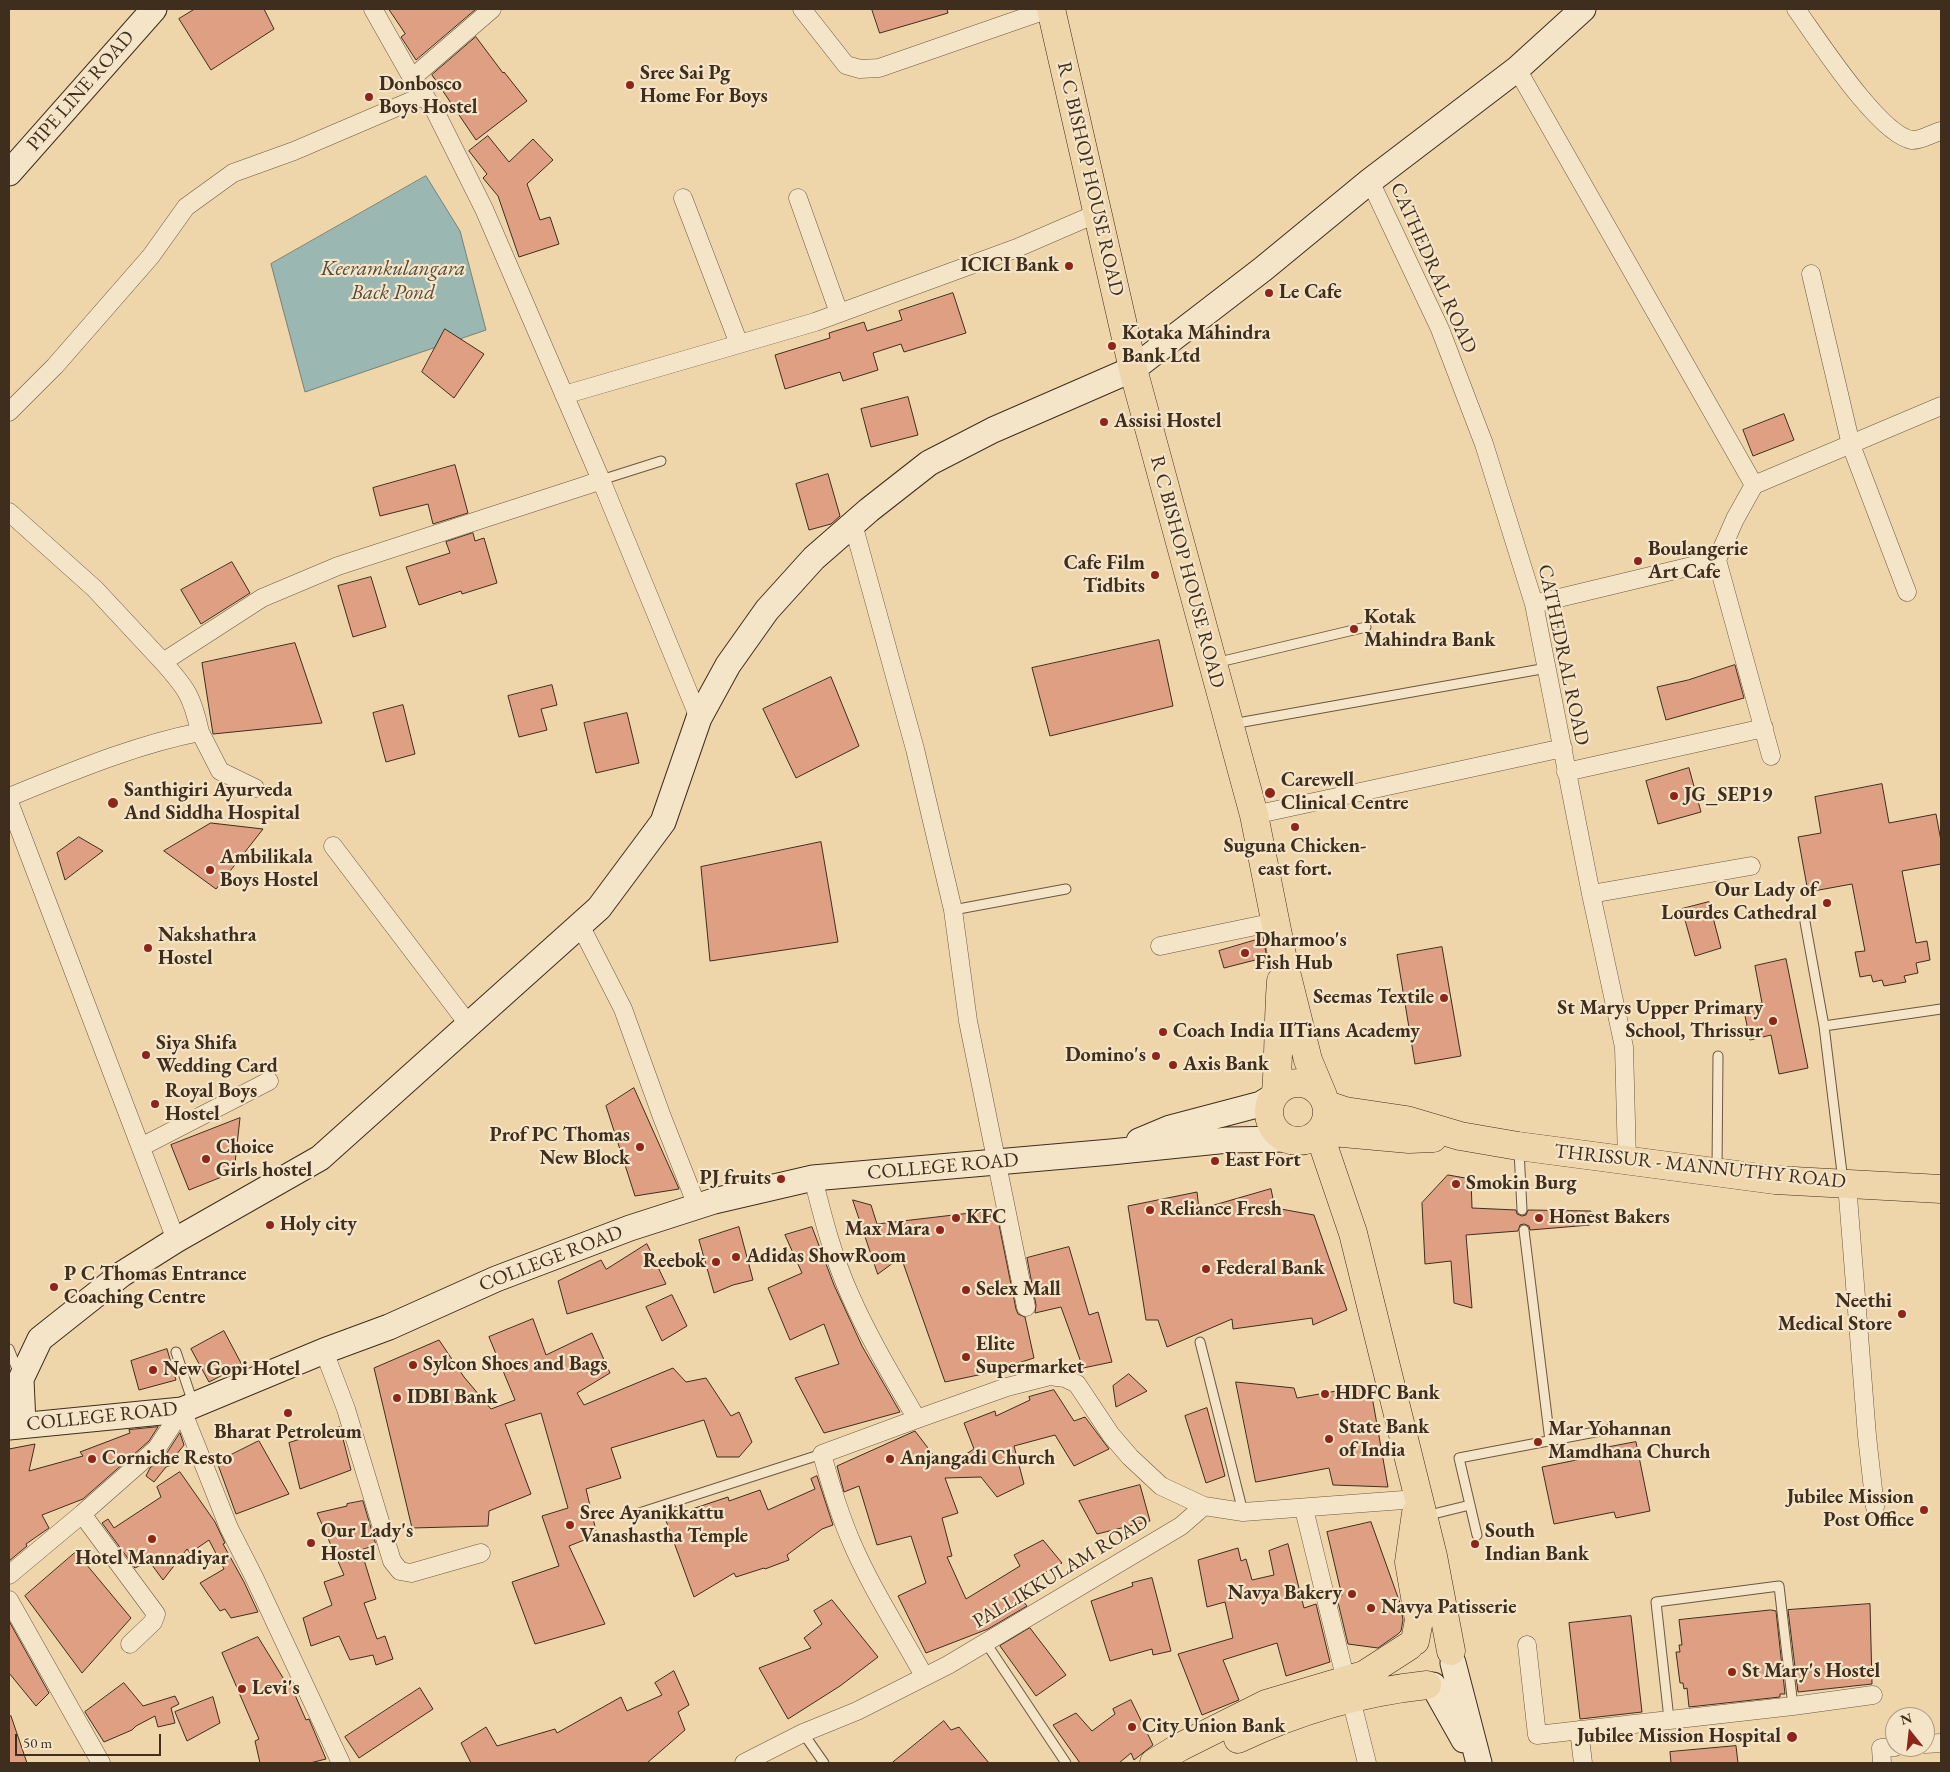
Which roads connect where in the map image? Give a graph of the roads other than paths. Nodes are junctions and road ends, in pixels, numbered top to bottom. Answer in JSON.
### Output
{"nodes":[{"id":1,"x":154,"y":9,"type":"edge"},
{"id":2,"x":374,"y":9,"type":"edge"},
{"id":3,"x":492,"y":9,"type":"edge"},
{"id":4,"x":802,"y":9,"type":"edge"},
{"id":5,"x":1050,"y":9,"type":"edge"},
{"id":6,"x":1583,"y":9,"type":"edge"},
{"id":7,"x":1796,"y":9,"type":"edge"},
{"id":8,"x":1517,"y":69,"type":"junction"},
{"id":9,"x":412,"y":78,"type":"junction"},
{"id":10,"x":425,"y":95,"type":"junction"},
{"id":11,"x":1941,"y":130,"type":"edge"},
{"id":12,"x":9,"y":173,"type":"edge"},
{"id":13,"x":1370,"y":182,"type":"junction"},
{"id":14,"x":683,"y":198,"type":"dead end"},
{"id":15,"x":798,"y":198,"type":"dead end"},
{"id":16,"x":1098,"y":214,"type":"junction"},
{"id":17,"x":1811,"y":274,"type":"dead end"},
{"id":18,"x":839,"y":313,"type":"junction"},
{"id":19,"x":739,"y":344,"type":"junction"},
{"id":20,"x":1132,"y":369,"type":"junction"},
{"id":21,"x":564,"y":395,"type":"junction"},
{"id":22,"x":1941,"y":406,"type":"edge"},
{"id":23,"x":9,"y":412,"type":"edge"},
{"id":24,"x":1851,"y":445,"type":"junction"},
{"id":25,"x":660,"y":461,"type":"dead end"},
{"id":26,"x":601,"y":480,"type":"junction"},
{"id":27,"x":1754,"y":485,"type":"junction"},
{"id":28,"x":9,"y":512,"type":"edge"},
{"id":29,"x":853,"y":524,"type":"junction"},
{"id":30,"x":1717,"y":560,"type":"junction"},
{"id":31,"x":1907,"y":592,"type":"dead end"},
{"id":32,"x":1534,"y":604,"type":"junction"},
{"id":33,"x":1366,"y":627,"type":"dead end"},
{"id":34,"x":163,"y":662,"type":"junction"},
{"id":35,"x":1212,"y":664,"type":"junction"},
{"id":36,"x":1547,"y":668,"type":"junction"},
{"id":37,"x":699,"y":718,"type":"junction"},
{"id":38,"x":1228,"y":724,"type":"junction"},
{"id":39,"x":1764,"y":728,"type":"junction"},
{"id":40,"x":200,"y":732,"type":"junction"},
{"id":41,"x":1563,"y":748,"type":"junction"},
{"id":42,"x":1771,"y":756,"type":"dead end"},
{"id":43,"x":1566,"y":772,"type":"junction"},
{"id":44,"x":255,"y":788,"type":"dead end"},
{"id":45,"x":9,"y":797,"type":"edge"},
{"id":46,"x":9,"y":802,"type":"edge"},
{"id":47,"x":1254,"y":815,"type":"junction"},
{"id":48,"x":12,"y":823,"type":"edge"},
{"id":49,"x":333,"y":846,"type":"dead end"},
{"id":50,"x":1750,"y":866,"type":"dead end"},
{"id":51,"x":1066,"y":889,"type":"dead end"},
{"id":52,"x":1591,"y":894,"type":"junction"},
{"id":53,"x":953,"y":910,"type":"junction"},
{"id":54,"x":1275,"y":922,"type":"junction"},
{"id":55,"x":1805,"y":922,"type":"dead end"},
{"id":56,"x":580,"y":925,"type":"junction"},
{"id":57,"x":1160,"y":946,"type":"dead end"},
{"id":58,"x":1283,"y":960,"type":"junction"},
{"id":59,"x":1941,"y":1009,"type":"edge"},
{"id":60,"x":469,"y":1025,"type":"junction"},
{"id":61,"x":1824,"y":1026,"type":"junction"},
{"id":62,"x":1718,"y":1056,"type":"dead end"},
{"id":63,"x":270,"y":1081,"type":"dead end"},
{"id":64,"x":1275,"y":1095,"type":"junction"},
{"id":65,"x":1312,"y":1124,"type":"junction"},
{"id":66,"x":1518,"y":1146,"type":"junction"},
{"id":67,"x":141,"y":1147,"type":"junction"},
{"id":68,"x":1111,"y":1152,"type":"junction"},
{"id":69,"x":1627,"y":1160,"type":"junction"},
{"id":70,"x":998,"y":1163,"type":"junction"},
{"id":71,"x":1717,"y":1172,"type":"junction"},
{"id":72,"x":813,"y":1178,"type":"junction"},
{"id":73,"x":1845,"y":1184,"type":"junction"},
{"id":74,"x":1941,"y":1189,"type":"edge"},
{"id":75,"x":698,"y":1206,"type":"junction"},
{"id":76,"x":1522,"y":1210,"type":"dead end"},
{"id":77,"x":1524,"y":1230,"type":"dead end"},
{"id":78,"x":176,"y":1240,"type":"junction"},
{"id":79,"x":1026,"y":1307,"type":"dead end"},
{"id":80,"x":1200,"y":1342,"type":"dead end"},
{"id":81,"x":9,"y":1349,"type":"edge"},
{"id":82,"x":324,"y":1351,"type":"junction"},
{"id":83,"x":176,"y":1352,"type":"dead end"},
{"id":84,"x":21,"y":1379,"type":"junction"},
{"id":85,"x":188,"y":1408,"type":"junction"},
{"id":86,"x":917,"y":1419,"type":"junction"},
{"id":87,"x":16,"y":1426,"type":"edge"},
{"id":88,"x":1611,"y":1429,"type":"dead end"},
{"id":89,"x":1550,"y":1440,"type":"junction"},
{"id":90,"x":822,"y":1454,"type":"junction"},
{"id":91,"x":1470,"y":1505,"type":"junction"},
{"id":92,"x":1204,"y":1506,"type":"junction"},
{"id":93,"x":1875,"y":1507,"type":"dead end"},
{"id":94,"x":1420,"y":1508,"type":"junction"},
{"id":95,"x":1304,"y":1509,"type":"junction"},
{"id":96,"x":1243,"y":1512,"type":"junction"},
{"id":97,"x":82,"y":1514,"type":"junction"},
{"id":98,"x":633,"y":1515,"type":"dead end"},
{"id":99,"x":1477,"y":1535,"type":"dead end"},
{"id":100,"x":480,"y":1553,"type":"dead end"},
{"id":101,"x":9,"y":1575,"type":"edge"},
{"id":102,"x":9,"y":1600,"type":"edge"},
{"id":103,"x":986,"y":1642,"type":"junction"},
{"id":104,"x":130,"y":1644,"type":"dead end"},
{"id":105,"x":1412,"y":1644,"type":"junction"},
{"id":106,"x":1527,"y":1645,"type":"dead end"},
{"id":107,"x":1452,"y":1657,"type":"junction"},
{"id":108,"x":924,"y":1676,"type":"junction"},
{"id":109,"x":1430,"y":1685,"type":"junction"},
{"id":110,"x":1348,"y":1690,"type":"junction"},
{"id":111,"x":1873,"y":1694,"type":"dead end"},
{"id":112,"x":1793,"y":1706,"type":"junction"},
{"id":113,"x":1669,"y":1719,"type":"junction"},
{"id":114,"x":1579,"y":1730,"type":"junction"},
{"id":115,"x":804,"y":1733,"type":"junction"},
{"id":116,"x":1885,"y":1748,"type":"edge"},
{"id":117,"x":101,"y":1763,"type":"edge"},
{"id":118,"x":341,"y":1763,"type":"edge"},
{"id":119,"x":744,"y":1763,"type":"edge"},
{"id":120,"x":824,"y":1763,"type":"edge"},
{"id":121,"x":1066,"y":1763,"type":"edge"},
{"id":122,"x":1154,"y":1763,"type":"edge"},
{"id":123,"x":1189,"y":1763,"type":"edge"},
{"id":124,"x":1367,"y":1763,"type":"edge"},
{"id":125,"x":1479,"y":1763,"type":"edge"},
{"id":126,"x":1582,"y":1763,"type":"edge"},
{"id":127,"x":1882,"y":1763,"type":"edge"}],
"edges":[{"from":1,"to":12,"type":"street","name":"PIPE LINE ROAD"},
{"from":2,"to":9,"type":"street"},
{"from":3,"to":9,"type":"street"},
{"from":4,"to":5,"type":"street"},
{"from":5,"to":16,"type":"main road","name":"R C BISHOP HOUSE ROAD"},
{"from":6,"to":8,"type":"street"},
{"from":7,"to":11,"type":"street"},
{"from":8,"to":13,"type":"street"},
{"from":8,"to":27,"type":"street"},
{"from":9,"to":10,"type":"street"},
{"from":10,"to":21,"type":"street"},
{"from":10,"to":23,"type":"street"},
{"from":13,"to":20,"type":"street"},
{"from":13,"to":32,"type":"street","name":"CATHEDRAL ROAD"},
{"from":14,"to":19,"type":"street"},
{"from":15,"to":18,"type":"street"},
{"from":16,"to":18,"type":"street"},
{"from":16,"to":20,"type":"main road","name":"R C BISHOP HOUSE ROAD"},
{"from":17,"to":24,"type":"street"},
{"from":18,"to":19,"type":"street"},
{"from":19,"to":21,"type":"street"},
{"from":20,"to":29,"type":"street"},
{"from":20,"to":35,"type":"main road","name":"R C BISHOP HOUSE ROAD"},
{"from":21,"to":26,"type":"street"},
{"from":22,"to":24,"type":"street"},
{"from":24,"to":27,"type":"street"},
{"from":24,"to":31,"type":"street"},
{"from":25,"to":26,"type":"lane"},
{"from":26,"to":34,"type":"street"},
{"from":26,"to":37,"type":"street"},
{"from":27,"to":30,"type":"street"},
{"from":28,"to":34,"type":"street"},
{"from":29,"to":37,"type":"street"},
{"from":29,"to":53,"type":"street"},
{"from":30,"to":32,"type":"street"},
{"from":30,"to":39,"type":"street"},
{"from":32,"to":36,"type":"street","name":"CATHEDRAL ROAD"},
{"from":33,"to":35,"type":"lane"},
{"from":34,"to":40,"type":"street"},
{"from":35,"to":38,"type":"main road","name":"R C BISHOP HOUSE ROAD"},
{"from":36,"to":38,"type":"lane"},
{"from":36,"to":41,"type":"street","name":"CATHEDRAL ROAD"},
{"from":37,"to":56,"type":"street"},
{"from":38,"to":47,"type":"main road","name":"R C BISHOP HOUSE ROAD"},
{"from":39,"to":42,"type":"street"},
{"from":39,"to":43,"type":"street"},
{"from":40,"to":44,"type":"street"},
{"from":40,"to":45,"type":"street"},
{"from":41,"to":43,"type":"street","name":"CATHEDRAL ROAD"},
{"from":41,"to":47,"type":"street"},
{"from":43,"to":52,"type":"street","name":"CATHEDRAL ROAD"},
{"from":46,"to":48,"type":"street"},
{"from":47,"to":54,"type":"main road","name":"R C BISHOP HOUSE ROAD"},
{"from":48,"to":67,"type":"street"},
{"from":49,"to":60,"type":"street"},
{"from":50,"to":52,"type":"street"},
{"from":51,"to":53,"type":"lane"},
{"from":52,"to":69,"type":"street","name":"CATHEDRAL ROAD"},
{"from":53,"to":70,"type":"street"},
{"from":54,"to":57,"type":"street"},
{"from":54,"to":58,"type":"main road","name":"R C BISHOP HOUSE ROAD"},
{"from":55,"to":61,"type":"lane"},
{"from":56,"to":60,"type":"street"},
{"from":56,"to":75,"type":"street"},
{"from":58,"to":64,"type":"main road"},
{"from":58,"to":65,"type":"main road"},
{"from":59,"to":61,"type":"lane"},
{"from":60,"to":78,"type":"street"},
{"from":61,"to":73,"type":"lane"},
{"from":62,"to":71,"type":"lane"},
{"from":63,"to":67,"type":"street"},
{"from":64,"to":65,"type":"main road","name":"THRISSUR - MANNUTHY ROAD"},
{"from":64,"to":65,"type":"main road"},
{"from":64,"to":68,"type":"street"},
{"from":65,"to":66,"type":"main road","name":"THRISSUR - MANNUTHY ROAD"},
{"from":65,"to":68,"type":"street","name":"COLLEGE ROAD"},
{"from":65,"to":94,"type":"main road"},
{"from":66,"to":69,"type":"main road","name":"THRISSUR - MANNUTHY ROAD"},
{"from":66,"to":76,"type":"lane"},
{"from":67,"to":78,"type":"street"},
{"from":68,"to":70,"type":"street","name":"COLLEGE ROAD"},
{"from":69,"to":71,"type":"main road","name":"THRISSUR - MANNUTHY ROAD"},
{"from":70,"to":72,"type":"street","name":"COLLEGE ROAD"},
{"from":70,"to":79,"type":"street"},
{"from":71,"to":73,"type":"main road","name":"THRISSUR - MANNUTHY ROAD"},
{"from":72,"to":75,"type":"street","name":"COLLEGE ROAD"},
{"from":72,"to":86,"type":"street"},
{"from":73,"to":74,"type":"main road","name":"THRISSUR - MANNUTHY ROAD"},
{"from":73,"to":93,"type":"street"},
{"from":75,"to":82,"type":"street","name":"COLLEGE ROAD"},
{"from":77,"to":89,"type":"lane"},
{"from":78,"to":84,"type":"street"},
{"from":80,"to":96,"type":"lane"},
{"from":81,"to":84,"type":"lane"},
{"from":82,"to":85,"type":"street","name":"COLLEGE ROAD"},
{"from":82,"to":100,"type":"street"},
{"from":83,"to":85,"type":"lane"},
{"from":84,"to":87,"type":"street"},
{"from":85,"to":87,"type":"street","name":"COLLEGE ROAD"},
{"from":85,"to":97,"type":"street"},
{"from":85,"to":118,"type":"street"},
{"from":86,"to":90,"type":"street"},
{"from":86,"to":92,"type":"street"},
{"from":88,"to":89,"type":"lane"},
{"from":89,"to":91,"type":"lane"},
{"from":90,"to":98,"type":"lane"},
{"from":90,"to":108,"type":"street"},
{"from":91,"to":94,"type":"lane"},
{"from":91,"to":99,"type":"lane"},
{"from":92,"to":96,"type":"street"},
{"from":92,"to":103,"type":"street","name":"PALLIKKULAM ROAD"},
{"from":94,"to":95,"type":"street"},
{"from":94,"to":105,"type":"main road"},
{"from":94,"to":107,"type":"main road"},
{"from":95,"to":96,"type":"street"},
{"from":95,"to":110,"type":"street"},
{"from":97,"to":101,"type":"street"},
{"from":97,"to":104,"type":"street"},
{"from":102,"to":117,"type":"street"},
{"from":103,"to":108,"type":"street","name":"PALLIKKULAM ROAD"},
{"from":103,"to":121,"type":"lane"},
{"from":105,"to":107,"type":"main road"},
{"from":105,"to":109,"type":"main road"},
{"from":105,"to":110,"type":"main road"},
{"from":106,"to":114,"type":"street"},
{"from":107,"to":109,"type":"main road"},
{"from":107,"to":125,"type":"street"},
{"from":108,"to":115,"type":"street","name":"PALLIKKULAM ROAD"},
{"from":109,"to":110,"type":"main road"},
{"from":109,"to":125,"type":"street"},
{"from":110,"to":122,"type":"main road"},
{"from":110,"to":123,"type":"main road"},
{"from":110,"to":124,"type":"street"},
{"from":111,"to":112,"type":"street"},
{"from":112,"to":113,"type":"street"},
{"from":112,"to":113,"type":"lane"},
{"from":113,"to":114,"type":"street"},
{"from":114,"to":126,"type":"street"},
{"from":115,"to":119,"type":"street","name":"PALLIKKULAM ROAD"},
{"from":115,"to":120,"type":"lane"},
{"from":116,"to":127,"type":"street"}]}
